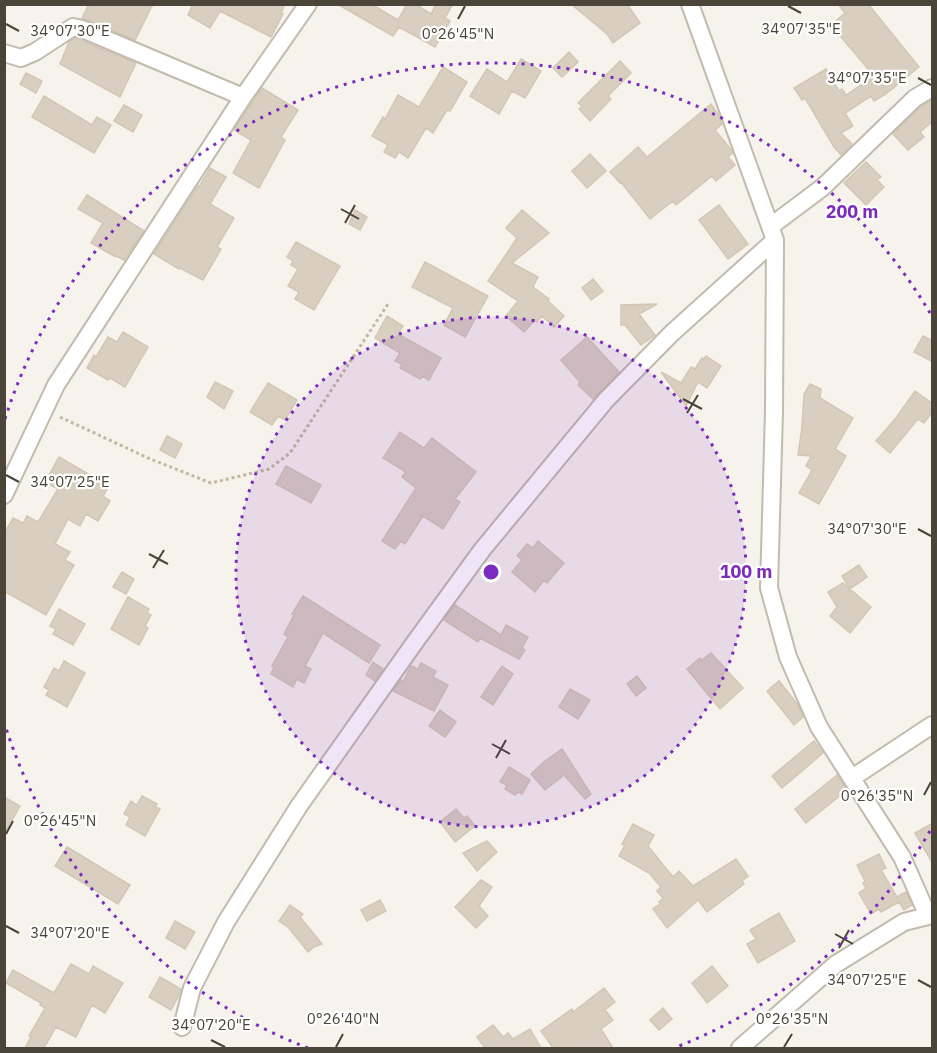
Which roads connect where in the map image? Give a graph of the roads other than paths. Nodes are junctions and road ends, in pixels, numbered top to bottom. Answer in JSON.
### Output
{"nodes":[{"id":1,"x":308,"y":4,"type":"edge"},
{"id":2,"x":690,"y":4,"type":"edge"},
{"id":3,"x":4,"y":53,"type":"edge"},
{"id":4,"x":933,"y":88,"type":"edge"},
{"id":5,"x":243,"y":97,"type":"junction"},
{"id":6,"x":773,"y":233,"type":"junction"},
{"id":7,"x":4,"y":495,"type":"edge"},
{"id":8,"x":933,"y":725,"type":"edge"},
{"id":9,"x":852,"y":778,"type":"junction"},
{"id":10,"x":930,"y":915,"type":"edge"},
{"id":11,"x":182,"y":1027,"type":"dead end"},
{"id":12,"x":740,"y":1048,"type":"edge"}],
"edges":[{"from":1,"to":5,"type":"street"},
{"from":2,"to":6,"type":"street"},
{"from":3,"to":5,"type":"street"},
{"from":4,"to":6,"type":"street"},
{"from":5,"to":7,"type":"street"},
{"from":6,"to":9,"type":"street"},
{"from":6,"to":11,"type":"street"},
{"from":8,"to":9,"type":"street"},
{"from":9,"to":10,"type":"street"},
{"from":10,"to":12,"type":"street"}]}
